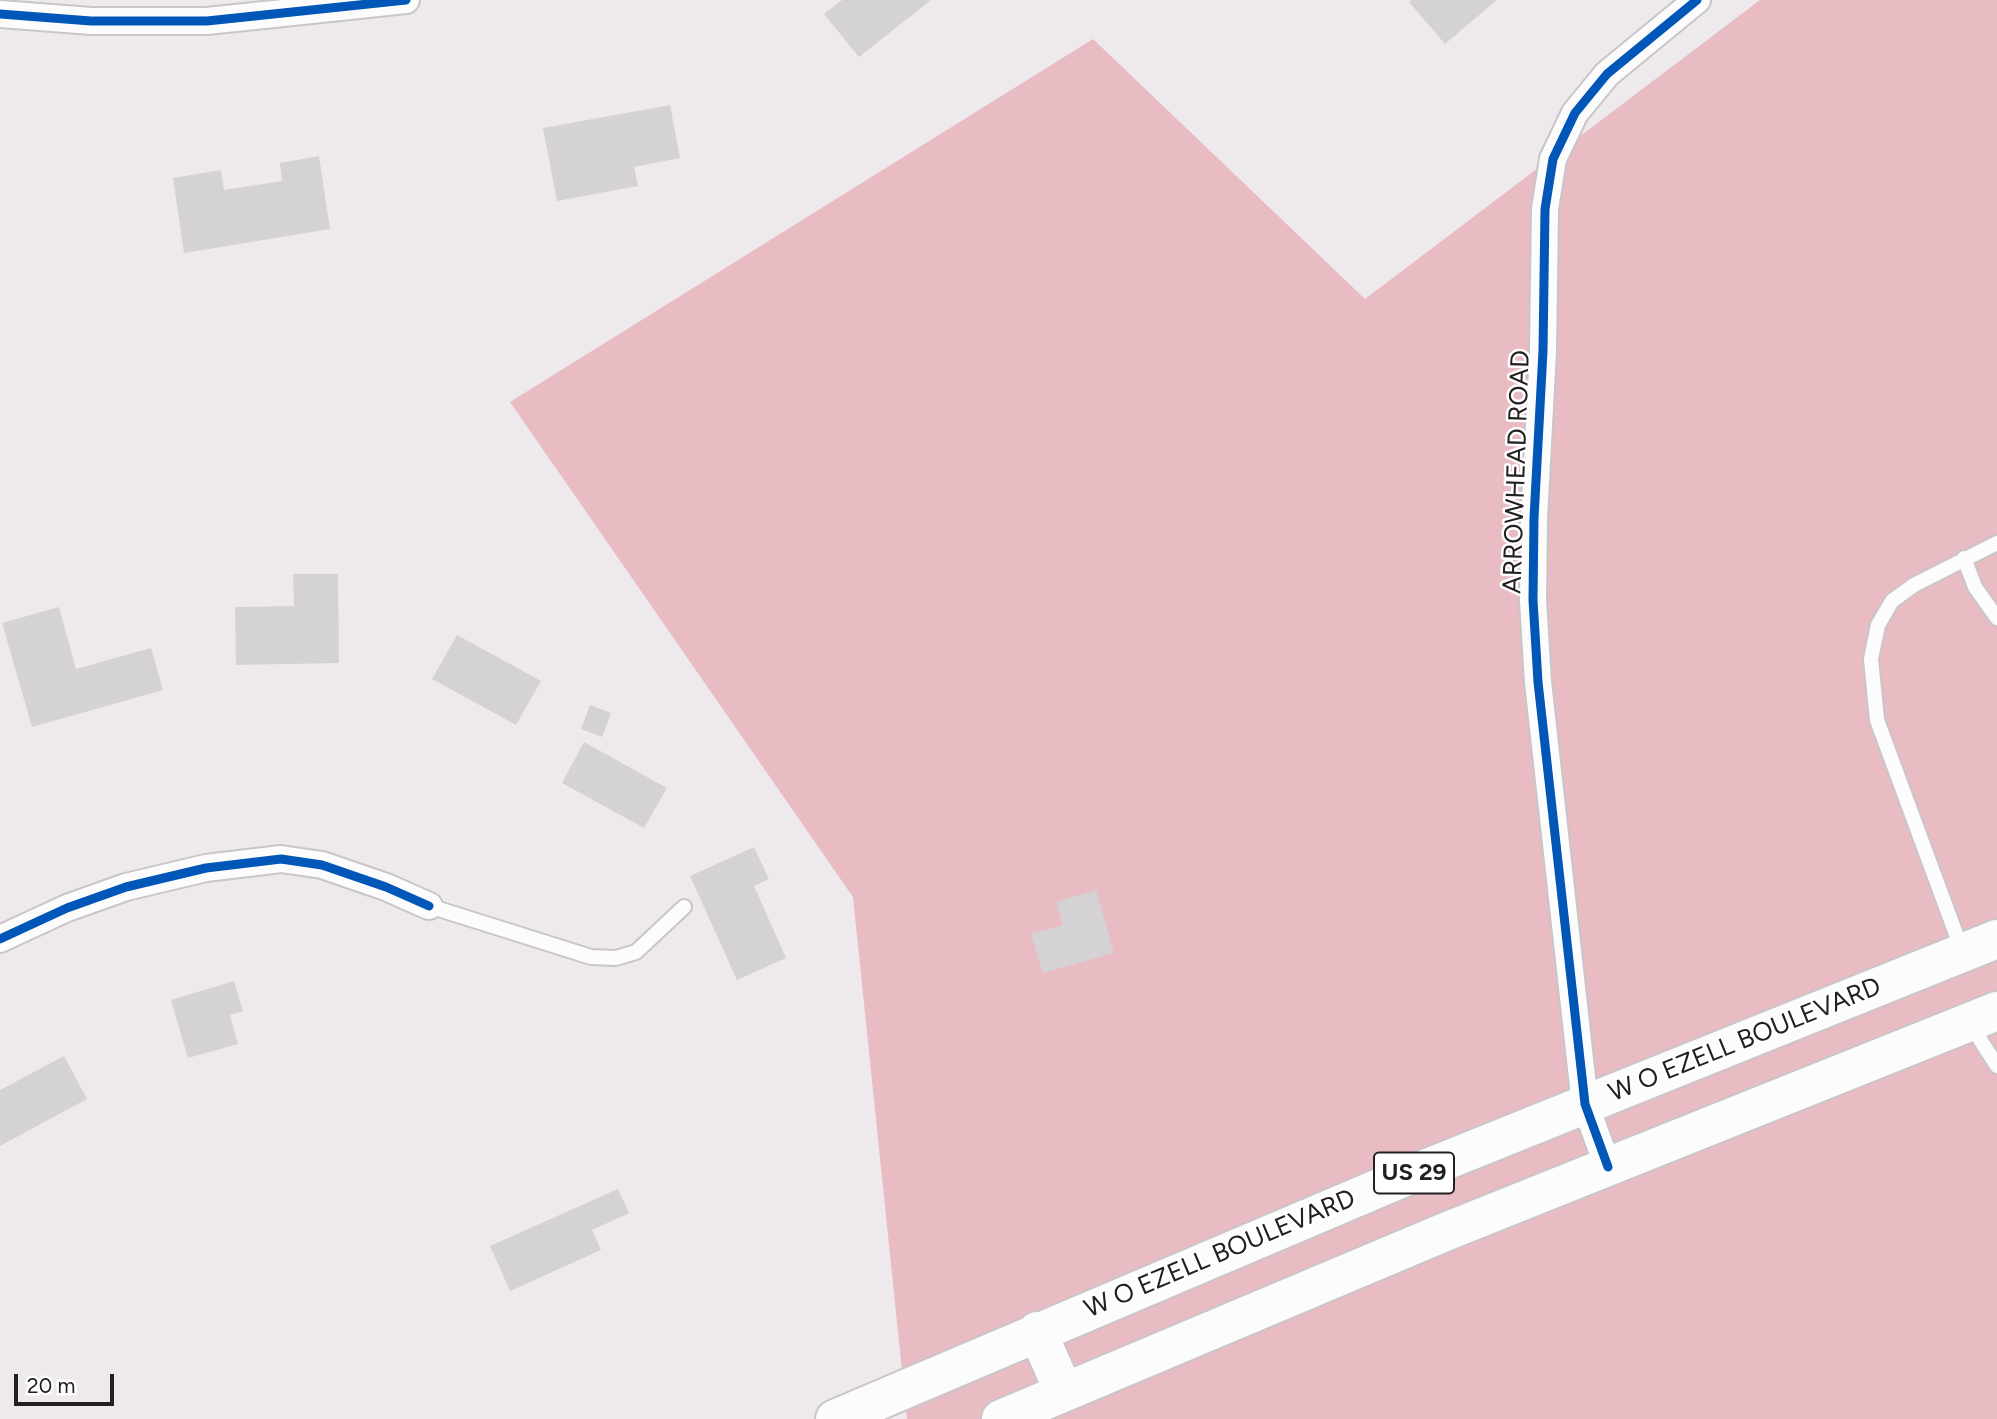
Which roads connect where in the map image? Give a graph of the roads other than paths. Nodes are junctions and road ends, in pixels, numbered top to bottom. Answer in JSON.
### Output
{"nodes":[{"id":1,"x":406,"y":0,"type":"edge"},
{"id":2,"x":1697,"y":0,"type":"edge"},
{"id":3,"x":0,"y":14,"type":"edge"},
{"id":4,"x":1997,"y":543,"type":"edge"},
{"id":5,"x":1964,"y":558,"type":"junction"},
{"id":6,"x":1997,"y":618,"type":"edge"},
{"id":7,"x":429,"y":906,"type":"joint"},
{"id":8,"x":684,"y":907,"type":"dead end"},
{"id":9,"x":0,"y":939,"type":"edge"},
{"id":10,"x":1980,"y":946,"type":"edge"},
{"id":11,"x":1983,"y":1017,"type":"edge"},
{"id":12,"x":1997,"y":1066,"type":"edge"},
{"id":13,"x":1585,"y":1104,"type":"junction"},
{"id":14,"x":1608,"y":1167,"type":"junction"},
{"id":15,"x":1037,"y":1331,"type":"junction"},
{"id":16,"x":1064,"y":1392,"type":"junction"},
{"id":17,"x":835,"y":1419,"type":"edge"},
{"id":18,"x":1001,"y":1419,"type":"edge"}],
"edges":[{"from":1,"to":3,"type":"street"},
{"from":2,"to":13,"type":"street","name":"ARROWHEAD ROAD"},
{"from":4,"to":5,"type":"lane"},
{"from":5,"to":6,"type":"lane"},
{"from":5,"to":10,"type":"lane"},
{"from":7,"to":8,"type":"lane"},
{"from":7,"to":9,"type":"street"},
{"from":10,"to":13,"type":"main road","name":"W O EZELL BOULEVARD","number":"US 29"},
{"from":11,"to":12,"type":"lane"},
{"from":11,"to":14,"type":"main road","number":"US 29"},
{"from":13,"to":14,"type":"street","name":"ARROWHEAD ROAD"},
{"from":13,"to":15,"type":"main road","name":"W O EZELL BOULEVARD","number":"US 29"},
{"from":14,"to":16,"type":"main road","number":"US 29"},
{"from":15,"to":16,"type":"main road"},
{"from":15,"to":17,"type":"main road","name":"W O EZELL BOULEVARD","number":"US 29"},
{"from":16,"to":18,"type":"main road","number":"US 29"}]}
